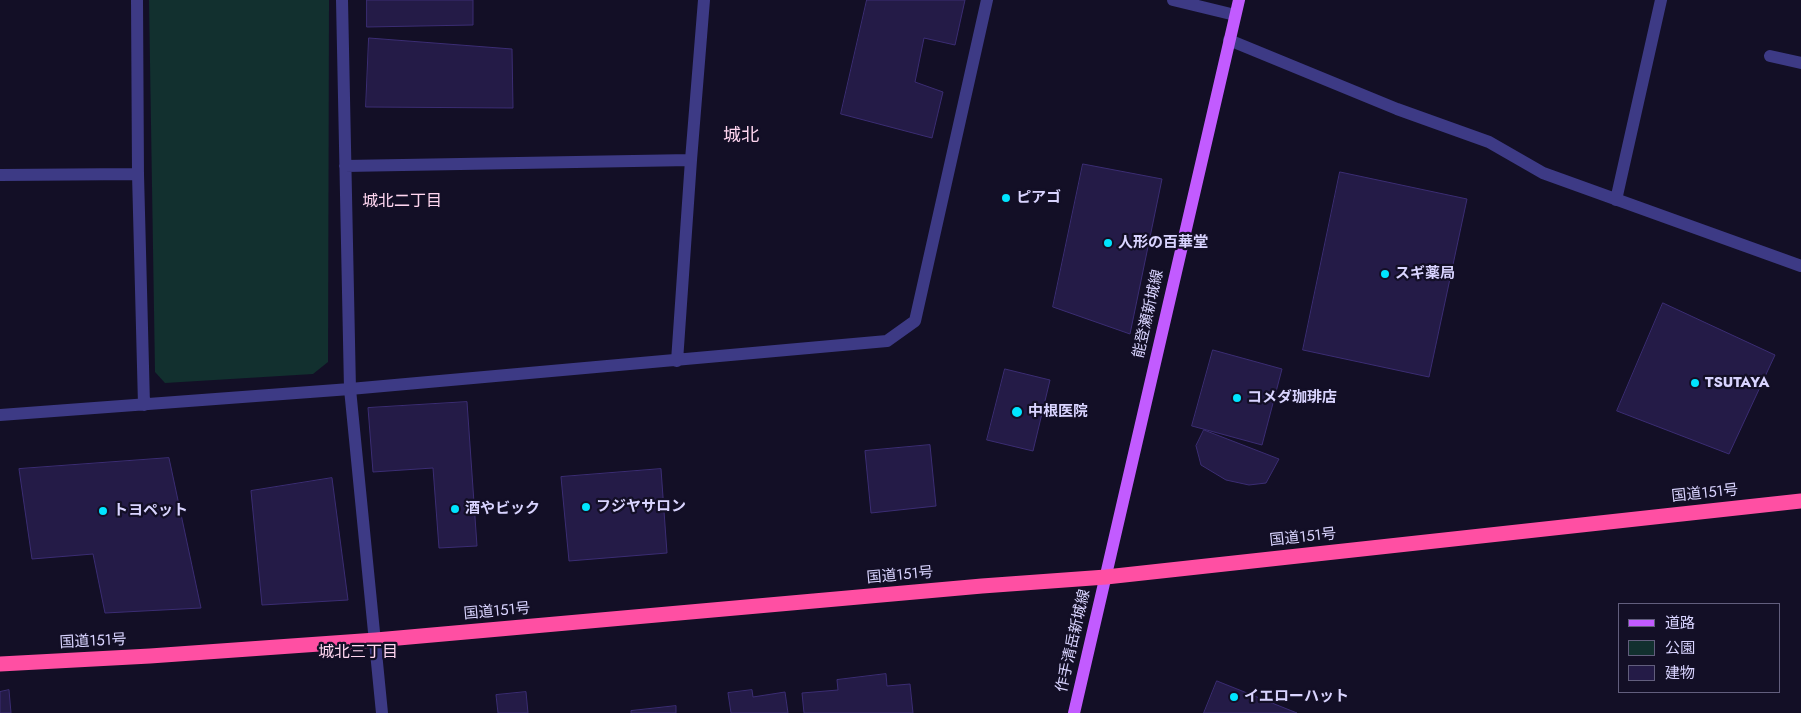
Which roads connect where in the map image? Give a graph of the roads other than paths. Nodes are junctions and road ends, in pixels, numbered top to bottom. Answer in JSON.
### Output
{"nodes":[{"id":1,"x":137,"y":0,"type":"edge"},
{"id":2,"x":342,"y":0,"type":"edge"},
{"id":3,"x":704,"y":0,"type":"edge"},
{"id":4,"x":987,"y":0,"type":"edge"},
{"id":5,"x":1173,"y":0,"type":"edge"},
{"id":6,"x":1239,"y":0,"type":"edge"},
{"id":7,"x":1660,"y":0,"type":"edge"},
{"id":8,"x":1235,"y":15,"type":"junction"},
{"id":9,"x":1229,"y":40,"type":"junction"},
{"id":10,"x":1770,"y":56,"type":"dead end"},
{"id":11,"x":1801,"y":63,"type":"edge"},
{"id":12,"x":690,"y":160,"type":"junction"},
{"id":13,"x":345,"y":166,"type":"junction"},
{"id":14,"x":138,"y":174,"type":"junction"},
{"id":15,"x":0,"y":175,"type":"edge"},
{"id":16,"x":1616,"y":200,"type":"junction"},
{"id":17,"x":1801,"y":266,"type":"edge"},
{"id":18,"x":677,"y":361,"type":"junction"},
{"id":19,"x":350,"y":389,"type":"junction"},
{"id":20,"x":144,"y":405,"type":"junction"},
{"id":21,"x":0,"y":415,"type":"edge"},
{"id":22,"x":1801,"y":501,"type":"edge"},
{"id":23,"x":1106,"y":577,"type":"junction"},
{"id":24,"x":376,"y":640,"type":"junction"},
{"id":25,"x":0,"y":664,"type":"edge"},
{"id":26,"x":382,"y":713,"type":"edge"},
{"id":27,"x":1074,"y":713,"type":"edge"}],
"edges":[{"from":1,"to":14,"type":"street"},
{"from":2,"to":13,"type":"street"},
{"from":3,"to":12,"type":"street"},
{"from":4,"to":18,"type":"street"},
{"from":5,"to":8,"type":"street"},
{"from":6,"to":8,"type":"main road","name":"能登瀬新城線"},
{"from":7,"to":16,"type":"street"},
{"from":8,"to":9,"type":"main road","name":"能登瀬新城線"},
{"from":9,"to":16,"type":"street"},
{"from":9,"to":23,"type":"main road","name":"能登瀬新城線"},
{"from":10,"to":11,"type":"street"},
{"from":12,"to":13,"type":"street"},
{"from":12,"to":18,"type":"street"},
{"from":13,"to":19,"type":"street"},
{"from":14,"to":15,"type":"street"},
{"from":14,"to":20,"type":"street"},
{"from":16,"to":17,"type":"street"},
{"from":18,"to":19,"type":"street"},
{"from":19,"to":20,"type":"street"},
{"from":19,"to":24,"type":"street"},
{"from":20,"to":21,"type":"street"},
{"from":22,"to":23,"type":"highway","name":"国道151号"},
{"from":23,"to":24,"type":"highway","name":"国道151号"},
{"from":23,"to":27,"type":"main road","name":"作手清岳新城線"},
{"from":24,"to":25,"type":"highway","name":"国道151号"},
{"from":24,"to":26,"type":"street"}]}
